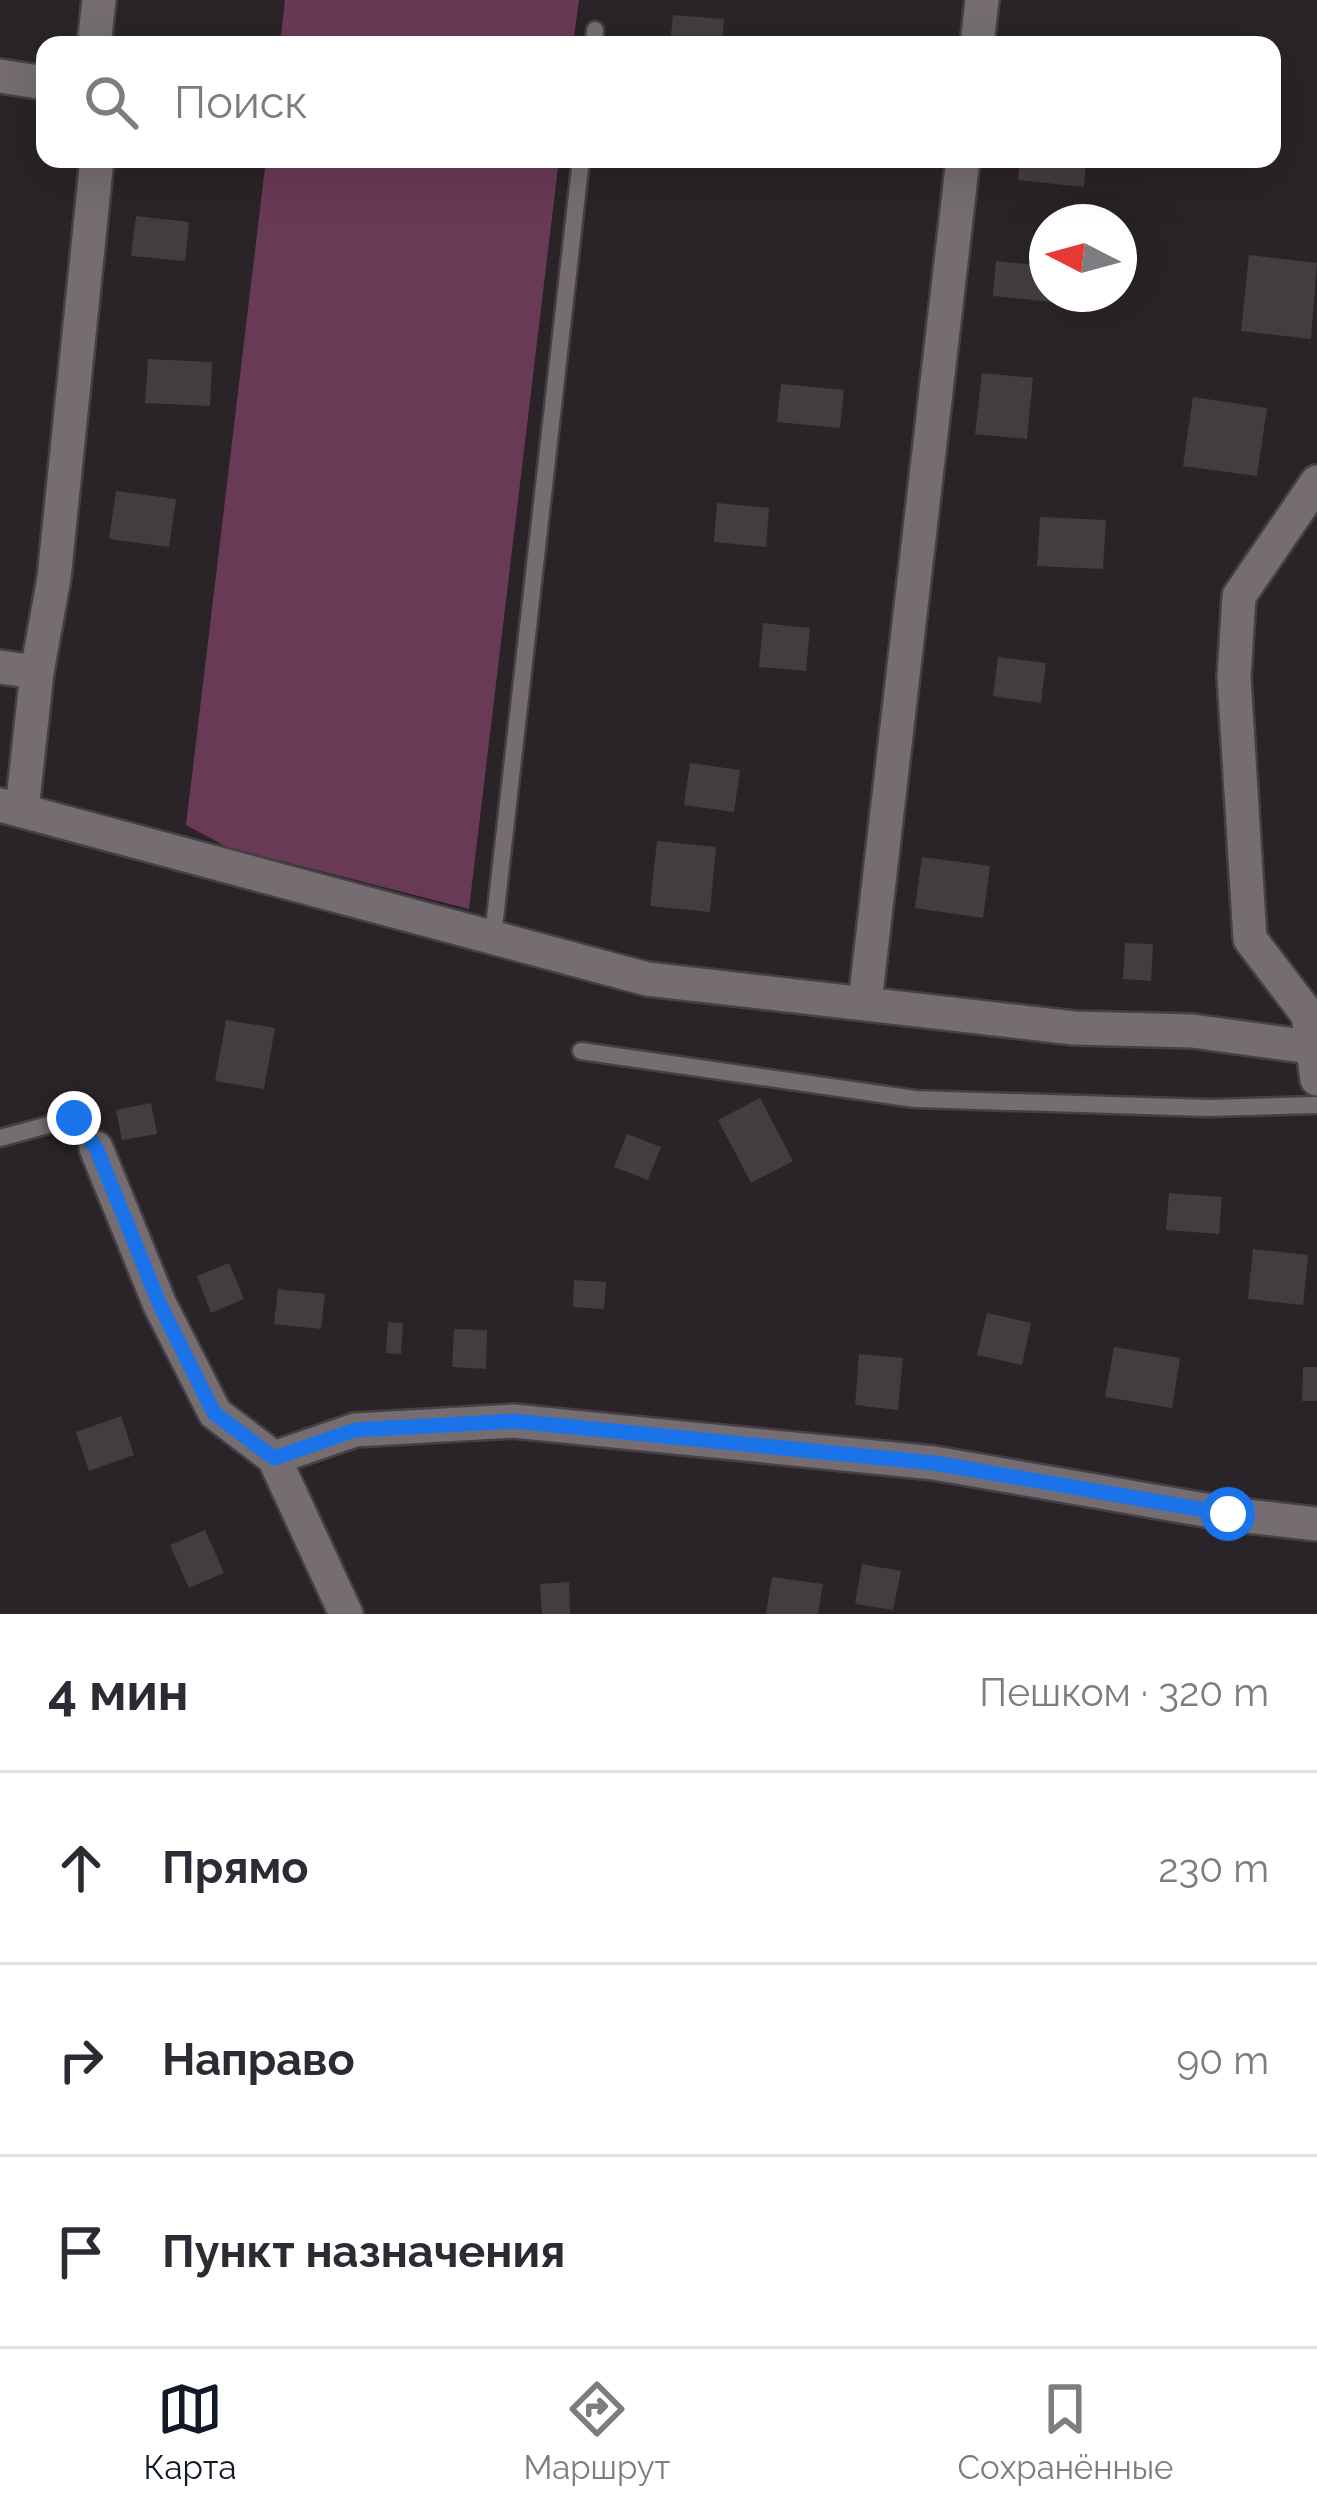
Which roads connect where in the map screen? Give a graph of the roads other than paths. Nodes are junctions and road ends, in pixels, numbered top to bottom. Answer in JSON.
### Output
{"nodes":[{"id":1,"x":99,"y":0,"type":"edge"},
{"id":2,"x":982,"y":0,"type":"edge"},
{"id":3,"x":95,"y":36,"type":"edge"},
{"id":4,"x":978,"y":36,"type":"edge"},
{"id":5,"x":0,"y":76,"type":"edge"},
{"id":6,"x":36,"y":82,"type":"edge"},
{"id":7,"x":97,"y":168,"type":"edge"},
{"id":8,"x":580,"y":168,"type":"edge"},
{"id":9,"x":963,"y":168,"type":"edge"},
{"id":10,"x":1317,"y":482,"type":"edge"},
{"id":11,"x":0,"y":668,"type":"edge"},
{"id":12,"x":37,"y":672,"type":"junction"},
{"id":13,"x":11,"y":807,"type":"edge"},
{"id":14,"x":494,"y":935,"type":"junction"},
{"id":15,"x":865,"y":1002,"type":"junction"},
{"id":16,"x":581,"y":1051,"type":"dead end"},
{"id":17,"x":1316,"y":1058,"type":"edge"},
{"id":18,"x":1317,"y":1106,"type":"edge"},
{"id":19,"x":0,"y":1138,"type":"edge"},
{"id":20,"x":96,"y":1148,"type":"joint"},
{"id":21,"x":274,"y":1458,"type":"junction"},
{"id":22,"x":1317,"y":1525,"type":"edge"},
{"id":23,"x":346,"y":1614,"type":"edge"}],
"edges":[{"from":1,"to":3,"type":"street"},
{"from":2,"to":4,"type":"street"},
{"from":5,"to":6,"type":"street"},
{"from":7,"to":12,"type":"street"},
{"from":8,"to":14,"type":"lane"},
{"from":9,"to":15,"type":"street"},
{"from":10,"to":17,"type":"street"},
{"from":11,"to":12,"type":"street"},
{"from":12,"to":13,"type":"street"},
{"from":13,"to":14,"type":"street"},
{"from":14,"to":15,"type":"street"},
{"from":15,"to":17,"type":"street"},
{"from":16,"to":18,"type":"lane"},
{"from":19,"to":20,"type":"lane"},
{"from":20,"to":21,"type":"street"},
{"from":21,"to":22,"type":"street"},
{"from":21,"to":23,"type":"street"}]}
